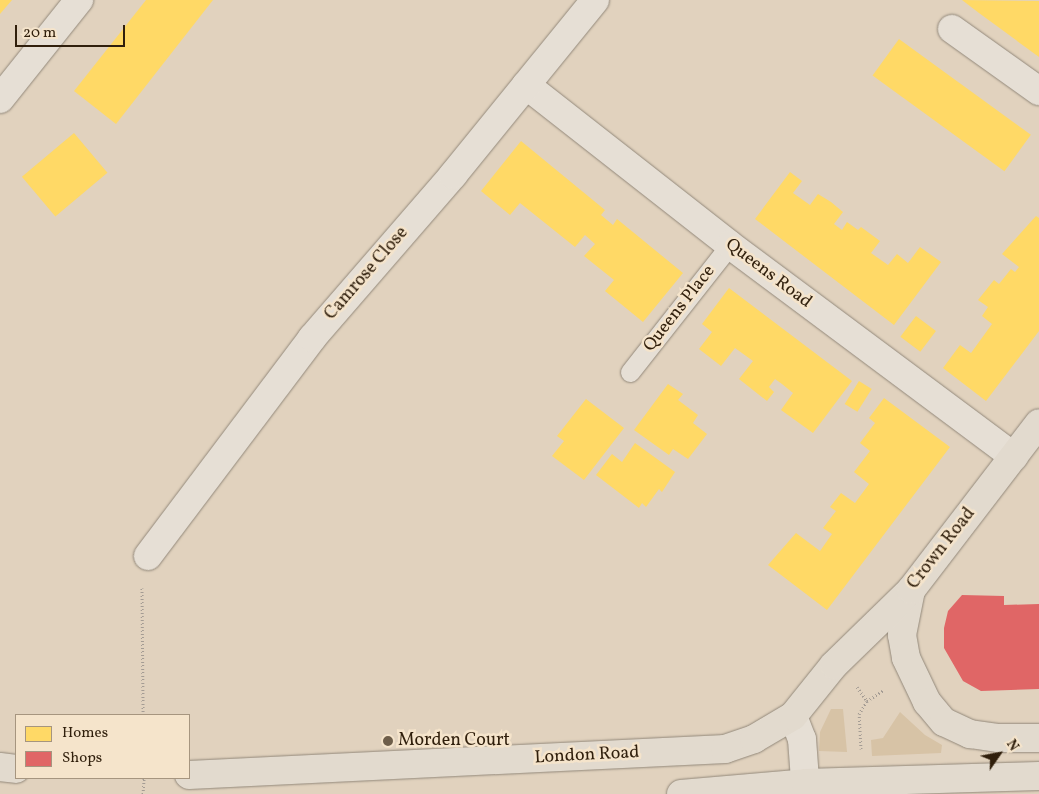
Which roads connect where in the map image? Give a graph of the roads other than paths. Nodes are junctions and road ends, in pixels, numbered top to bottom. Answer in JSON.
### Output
{"nodes":[{"id":1,"x":79,"y":0,"type":"edge"},
{"id":2,"x":595,"y":0,"type":"edge"},
{"id":3,"x":952,"y":29,"type":"dead end"},
{"id":4,"x":526,"y":85,"type":"junction"},
{"id":5,"x":1039,"y":92,"type":"edge"},
{"id":6,"x":0,"y":99,"type":"edge"},
{"id":7,"x":730,"y":246,"type":"junction"},
{"id":8,"x":630,"y":372,"type":"dead end"},
{"id":9,"x":1039,"y":423,"type":"edge"},
{"id":10,"x":1014,"y":457,"type":"junction"},
{"id":11,"x":148,"y":556,"type":"dead end"},
{"id":12,"x":911,"y":590,"type":"junction"},
{"id":13,"x":834,"y":665,"type":"joint"},
{"id":14,"x":793,"y":716,"type":"junction"},
{"id":15,"x":1039,"y":738,"type":"edge"},
{"id":16,"x":0,"y":768,"type":"edge"},
{"id":17,"x":15,"y":769,"type":"edge"},
{"id":18,"x":190,"y":775,"type":"edge"},
{"id":19,"x":1039,"y":776,"type":"edge"},
{"id":20,"x":806,"y":789,"type":"edge"},
{"id":21,"x":680,"y":794,"type":"edge"}],
"edges":[{"from":1,"to":6,"type":"street"},
{"from":2,"to":4,"type":"street","name":"Camrose Close"},
{"from":3,"to":5,"type":"street"},
{"from":4,"to":7,"type":"street","name":"Queens Road"},
{"from":4,"to":11,"type":"street","name":"Camrose Close"},
{"from":7,"to":8,"type":"lane","name":"Queens Place"},
{"from":7,"to":10,"type":"street","name":"Queens Road"},
{"from":9,"to":10,"type":"highway","name":"Crown Road"},
{"from":10,"to":12,"type":"highway","name":"Crown Road"},
{"from":12,"to":13,"type":"highway","name":"Crown Road"},
{"from":12,"to":15,"type":"highway"},
{"from":13,"to":14,"type":"highway","name":"London Road"},
{"from":14,"to":18,"type":"highway","name":"London Road"},
{"from":14,"to":20,"type":"street"},
{"from":16,"to":17,"type":"highway"},
{"from":19,"to":20,"type":"highway"},
{"from":20,"to":21,"type":"highway"}]}
